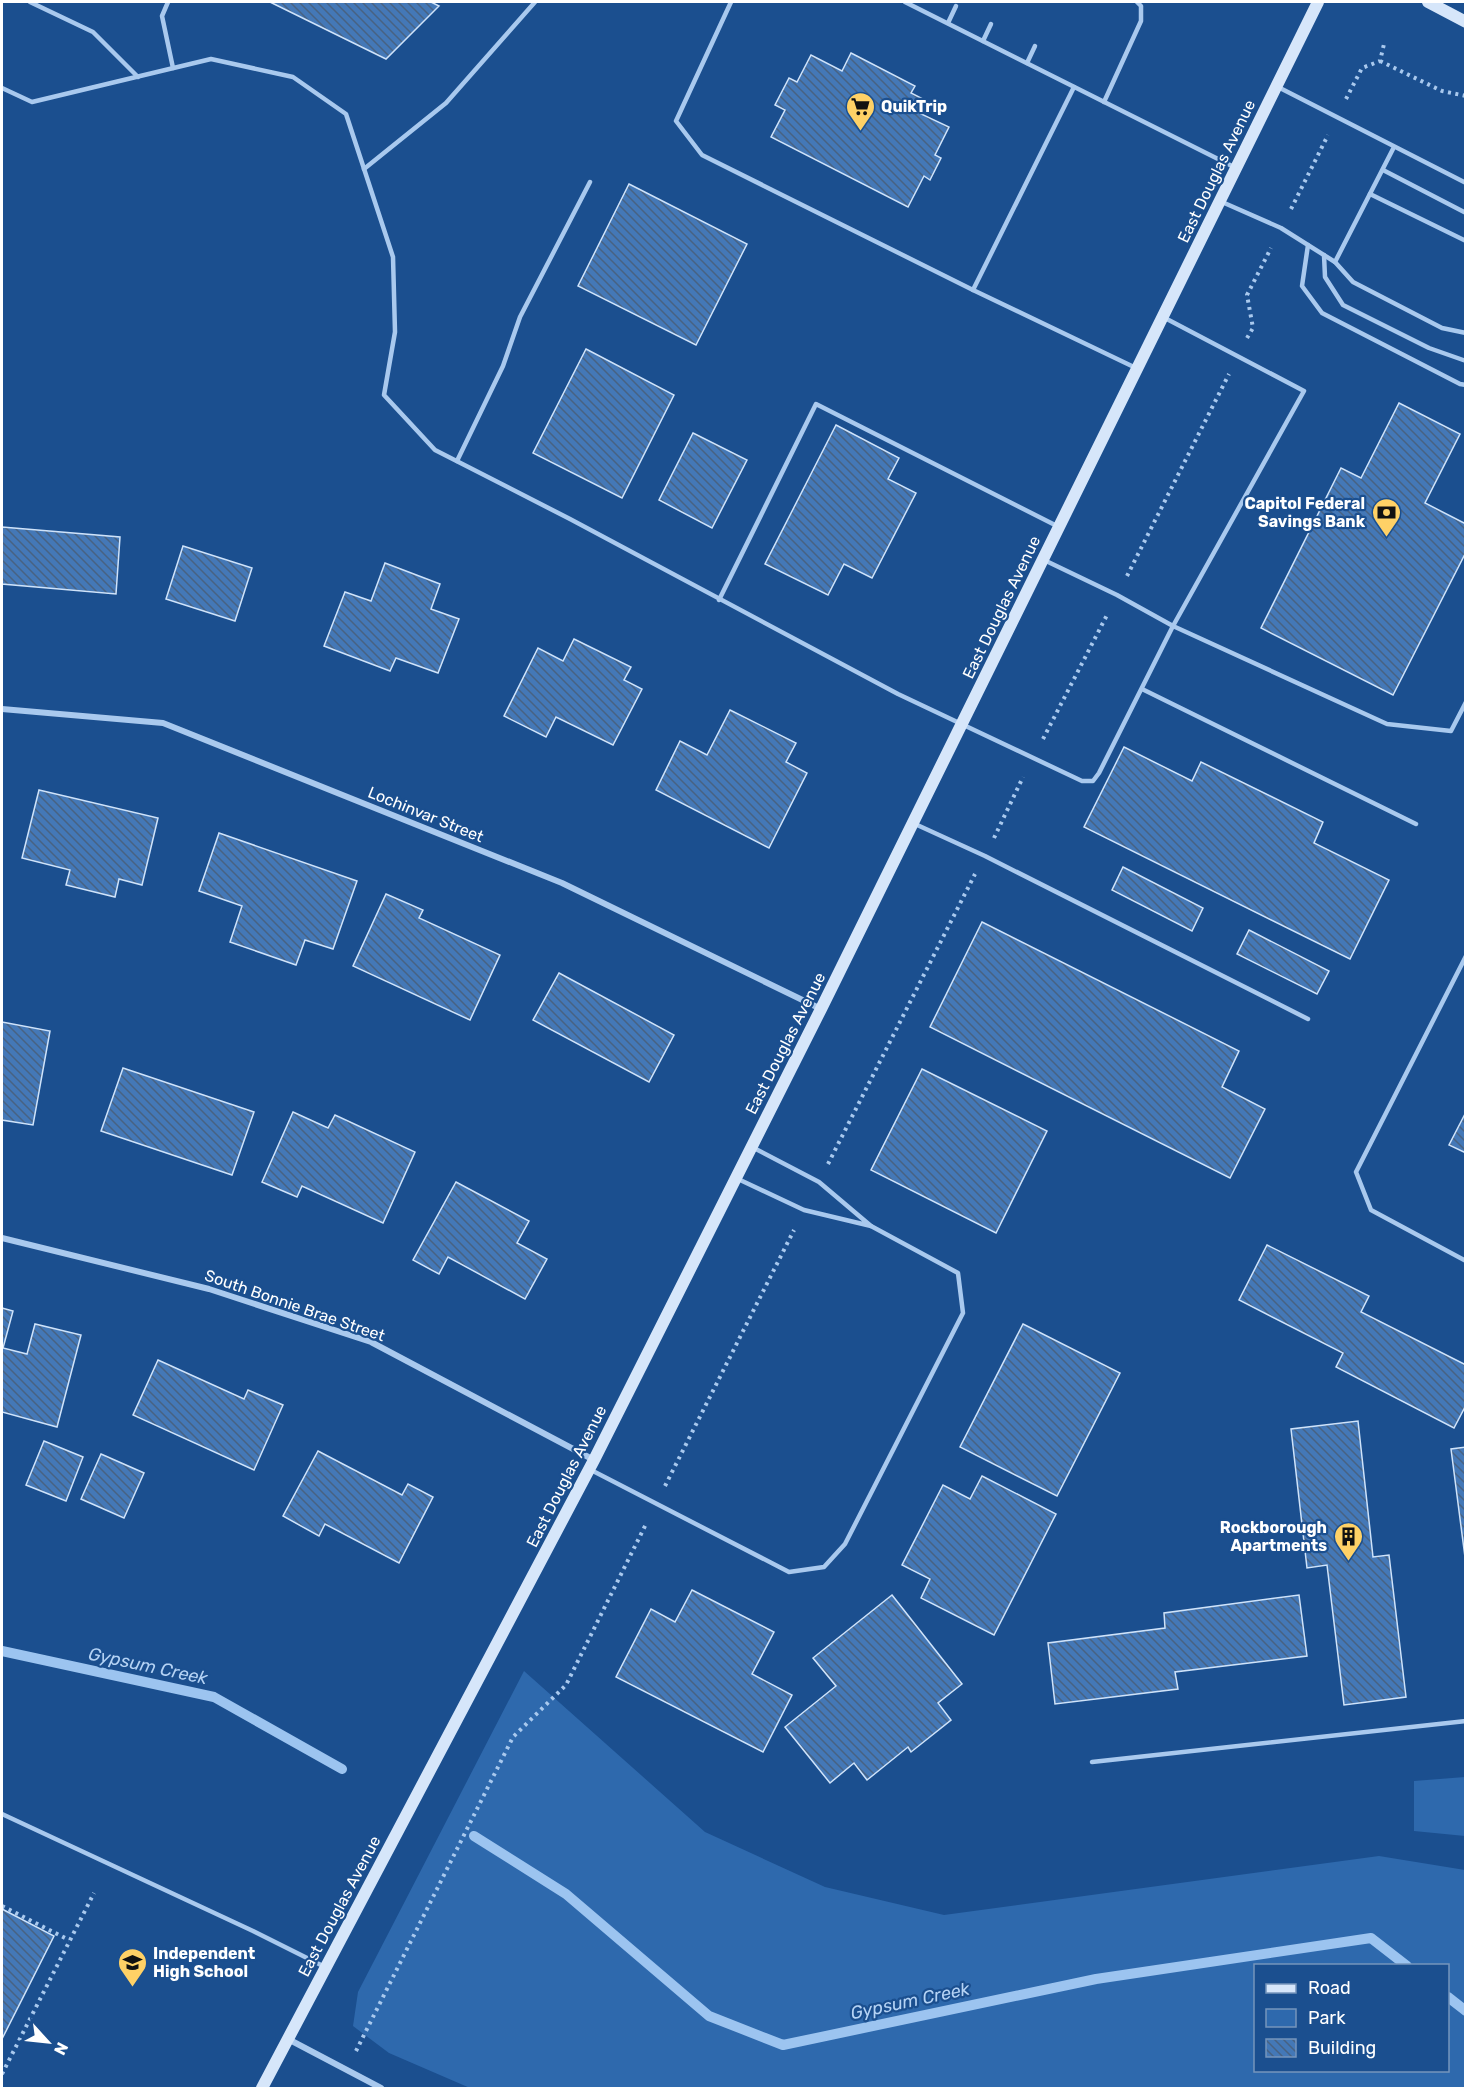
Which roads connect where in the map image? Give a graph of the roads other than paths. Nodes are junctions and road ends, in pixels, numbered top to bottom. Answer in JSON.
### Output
{"nodes":[{"id":1,"x":30,"y":2,"type":"edge"},
{"id":2,"x":168,"y":2,"type":"edge"},
{"id":3,"x":535,"y":2,"type":"edge"},
{"id":4,"x":731,"y":2,"type":"edge"},
{"id":5,"x":907,"y":2,"type":"edge"},
{"id":6,"x":1137,"y":2,"type":"edge"},
{"id":7,"x":1318,"y":2,"type":"edge"},
{"id":8,"x":1428,"y":2,"type":"edge"},
{"id":9,"x":956,"y":6,"type":"dead end"},
{"id":10,"x":1466,"y":22,"type":"edge"},
{"id":11,"x":948,"y":23,"type":"junction"},
{"id":12,"x":991,"y":24,"type":"dead end"},
{"id":13,"x":983,"y":41,"type":"junction"},
{"id":14,"x":1035,"y":46,"type":"dead end"},
{"id":15,"x":1027,"y":63,"type":"junction"},
{"id":16,"x":173,"y":68,"type":"junction"},
{"id":17,"x":138,"y":77,"type":"junction"},
{"id":18,"x":1276,"y":86,"type":"junction"},
{"id":19,"x":1074,"y":87,"type":"junction"},
{"id":20,"x":2,"y":88,"type":"edge"},
{"id":21,"x":1104,"y":102,"type":"junction"},
{"id":22,"x":1394,"y":147,"type":"junction"},
{"id":23,"x":1236,"y":168,"type":"junction"},
{"id":24,"x":364,"y":169,"type":"junction"},
{"id":25,"x":1383,"y":170,"type":"junction"},
{"id":26,"x":590,"y":182,"type":"dead end"},
{"id":27,"x":1466,"y":183,"type":"edge"},
{"id":28,"x":1370,"y":194,"type":"junction"},
{"id":29,"x":1220,"y":201,"type":"junction"},
{"id":30,"x":1466,"y":213,"type":"edge"},
{"id":31,"x":1466,"y":241,"type":"edge"},
{"id":32,"x":1308,"y":245,"type":"junction"},
{"id":33,"x":1324,"y":255,"type":"junction"},
{"id":34,"x":1335,"y":262,"type":"junction"},
{"id":35,"x":973,"y":291,"type":"junction"},
{"id":36,"x":1162,"y":317,"type":"junction"},
{"id":37,"x":1466,"y":333,"type":"edge"},
{"id":38,"x":1466,"y":360,"type":"edge"},
{"id":39,"x":1137,"y":369,"type":"junction"},
{"id":40,"x":1466,"y":385,"type":"edge"},
{"id":41,"x":457,"y":461,"type":"junction"},
{"id":42,"x":1059,"y":527,"type":"junction"},
{"id":43,"x":1043,"y":560,"type":"junction"},
{"id":44,"x":719,"y":600,"type":"junction"},
{"id":45,"x":1173,"y":626,"type":"junction"},
{"id":46,"x":1142,"y":689,"type":"junction"},
{"id":47,"x":1466,"y":702,"type":"edge"},
{"id":48,"x":2,"y":709,"type":"edge"},
{"id":49,"x":962,"y":724,"type":"junction"},
{"id":50,"x":913,"y":822,"type":"junction"},
{"id":51,"x":1416,"y":825,"type":"dead end"},
{"id":52,"x":1466,"y":956,"type":"edge"},
{"id":53,"x":821,"y":1009,"type":"junction"},
{"id":54,"x":1308,"y":1019,"type":"dead end"},
{"id":55,"x":751,"y":1146,"type":"junction"},
{"id":56,"x":736,"y":1177,"type":"junction"},
{"id":57,"x":871,"y":1226,"type":"junction"},
{"id":58,"x":2,"y":1238,"type":"edge"},
{"id":59,"x":1466,"y":1261,"type":"edge"},
{"id":60,"x":591,"y":1464,"type":"junction"},
{"id":61,"x":1466,"y":1721,"type":"edge"},
{"id":62,"x":1092,"y":1762,"type":"dead end"},
{"id":63,"x":2,"y":1815,"type":"edge"},
{"id":64,"x":325,"y":1967,"type":"junction"},
{"id":65,"x":287,"y":2038,"type":"junction"},
{"id":66,"x":262,"y":2088,"type":"edge"},
{"id":67,"x":381,"y":2088,"type":"edge"}],
"edges":[{"from":1,"to":17,"type":"lane"},
{"from":2,"to":16,"type":"lane"},
{"from":3,"to":24,"type":"lane"},
{"from":4,"to":35,"type":"lane"},
{"from":5,"to":11,"type":"lane"},
{"from":6,"to":21,"type":"lane"},
{"from":7,"to":18,"type":"street","name":"East Douglas Avenue"},
{"from":8,"to":10,"type":"street"},
{"from":9,"to":11,"type":"lane"},
{"from":11,"to":13,"type":"lane"},
{"from":12,"to":13,"type":"lane"},
{"from":13,"to":15,"type":"lane"},
{"from":14,"to":15,"type":"lane"},
{"from":15,"to":19,"type":"lane"},
{"from":16,"to":17,"type":"lane"},
{"from":16,"to":24,"type":"lane"},
{"from":17,"to":20,"type":"lane"},
{"from":18,"to":22,"type":"lane"},
{"from":18,"to":23,"type":"street","name":"East Douglas Avenue"},
{"from":19,"to":21,"type":"lane"},
{"from":19,"to":35,"type":"lane"},
{"from":21,"to":23,"type":"lane"},
{"from":22,"to":25,"type":"lane"},
{"from":22,"to":27,"type":"lane"},
{"from":23,"to":29,"type":"street","name":"East Douglas Avenue"},
{"from":24,"to":41,"type":"lane"},
{"from":25,"to":28,"type":"lane"},
{"from":25,"to":30,"type":"lane"},
{"from":26,"to":41,"type":"lane"},
{"from":28,"to":31,"type":"lane"},
{"from":28,"to":34,"type":"lane"},
{"from":29,"to":32,"type":"lane"},
{"from":29,"to":36,"type":"street","name":"East Douglas Avenue"},
{"from":32,"to":33,"type":"lane"},
{"from":32,"to":40,"type":"lane"},
{"from":33,"to":34,"type":"lane"},
{"from":33,"to":38,"type":"lane"},
{"from":34,"to":37,"type":"lane"},
{"from":35,"to":39,"type":"lane"},
{"from":36,"to":39,"type":"street","name":"East Douglas Avenue"},
{"from":36,"to":45,"type":"lane"},
{"from":39,"to":42,"type":"street","name":"East Douglas Avenue"},
{"from":41,"to":44,"type":"lane"},
{"from":42,"to":43,"type":"street","name":"East Douglas Avenue"},
{"from":42,"to":44,"type":"lane"},
{"from":43,"to":45,"type":"lane"},
{"from":43,"to":49,"type":"street","name":"East Douglas Avenue"},
{"from":44,"to":49,"type":"lane"},
{"from":45,"to":46,"type":"lane"},
{"from":45,"to":47,"type":"lane"},
{"from":46,"to":49,"type":"lane"},
{"from":46,"to":51,"type":"lane"},
{"from":48,"to":53,"type":"street","name":"Lochinvar Street"},
{"from":49,"to":50,"type":"street","name":"East Douglas Avenue"},
{"from":50,"to":53,"type":"street","name":"East Douglas Avenue"},
{"from":50,"to":54,"type":"lane"},
{"from":52,"to":59,"type":"lane"},
{"from":53,"to":55,"type":"street","name":"East Douglas Avenue"},
{"from":55,"to":56,"type":"street","name":"East Douglas Avenue"},
{"from":55,"to":57,"type":"lane"},
{"from":56,"to":57,"type":"lane"},
{"from":56,"to":60,"type":"street","name":"East Douglas Avenue"},
{"from":57,"to":60,"type":"lane"},
{"from":58,"to":60,"type":"street","name":"South Bonnie Brae Street"},
{"from":60,"to":64,"type":"street","name":"East Douglas Avenue"},
{"from":61,"to":62,"type":"lane"},
{"from":63,"to":64,"type":"lane"},
{"from":64,"to":65,"type":"street","name":"East Douglas Avenue"},
{"from":65,"to":66,"type":"street","name":"East Douglas Avenue"},
{"from":65,"to":67,"type":"street"}]}
